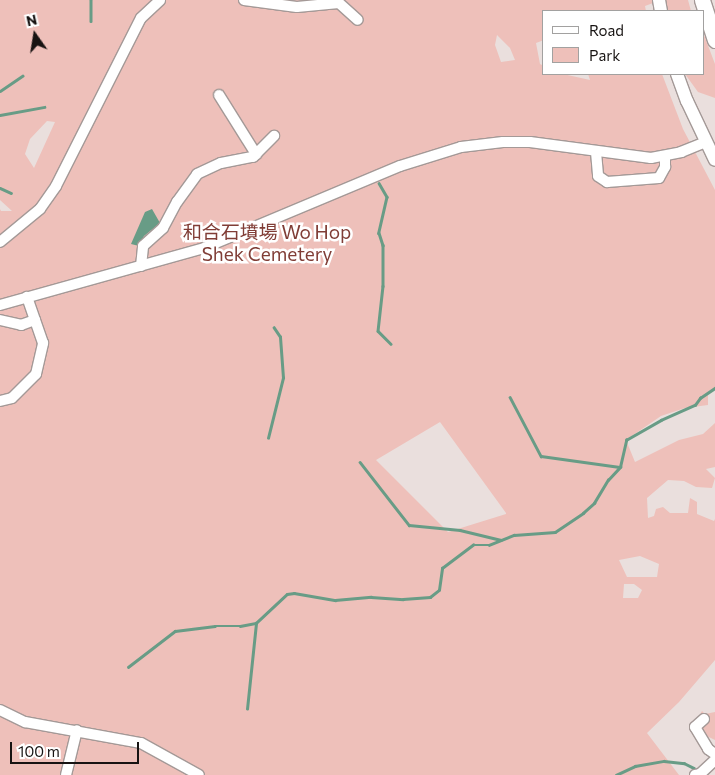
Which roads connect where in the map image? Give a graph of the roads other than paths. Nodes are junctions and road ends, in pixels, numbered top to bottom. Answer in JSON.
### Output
{"nodes":[{"id":1,"x":160,"y":0,"type":"edge"},
{"id":2,"x":244,"y":0,"type":"edge"},
{"id":3,"x":702,"y":0,"type":"edge"},
{"id":4,"x":329,"y":2,"type":"edge"},
{"id":5,"x":358,"y":20,"type":"dead end"},
{"id":6,"x":715,"y":40,"type":"edge"},
{"id":7,"x":677,"y":75,"type":"edge"},
{"id":8,"x":219,"y":95,"type":"dead end"},
{"id":9,"x":274,"y":136,"type":"dead end"},
{"id":10,"x":706,"y":142,"type":"junction"},
{"id":11,"x":596,"y":152,"type":"junction"},
{"id":12,"x":256,"y":154,"type":"junction"},
{"id":13,"x":665,"y":156,"type":"junction"},
{"id":14,"x":715,"y":160,"type":"edge"},
{"id":15,"x":0,"y":242,"type":"edge"},
{"id":16,"x":141,"y":266,"type":"junction"},
{"id":17,"x":27,"y":298,"type":"junction"},
{"id":18,"x":0,"y":305,"type":"edge"},
{"id":19,"x":0,"y":320,"type":"edge"},
{"id":20,"x":35,"y":320,"type":"junction"},
{"id":21,"x":0,"y":401,"type":"edge"},
{"id":22,"x":0,"y":710,"type":"edge"},
{"id":23,"x":704,"y":719,"type":"dead end"},
{"id":24,"x":77,"y":730,"type":"junction"},
{"id":25,"x":715,"y":755,"type":"edge"},
{"id":26,"x":66,"y":775,"type":"edge"},
{"id":27,"x":199,"y":775,"type":"edge"},
{"id":28,"x":695,"y":775,"type":"edge"}],
"edges":[{"from":1,"to":15,"type":"street"},
{"from":2,"to":4,"type":"street"},
{"from":3,"to":6,"type":"highway"},
{"from":4,"to":5,"type":"street"},
{"from":7,"to":10,"type":"main road"},
{"from":8,"to":12,"type":"street"},
{"from":9,"to":12,"type":"street"},
{"from":10,"to":13,"type":"street"},
{"from":10,"to":14,"type":"main road"},
{"from":11,"to":13,"type":"street"},
{"from":11,"to":13,"type":"street"},
{"from":11,"to":16,"type":"street"},
{"from":12,"to":16,"type":"street"},
{"from":16,"to":17,"type":"street"},
{"from":17,"to":18,"type":"street"},
{"from":17,"to":20,"type":"street"},
{"from":19,"to":20,"type":"street"},
{"from":20,"to":21,"type":"street"},
{"from":22,"to":24,"type":"street"},
{"from":23,"to":25,"type":"street"},
{"from":24,"to":26,"type":"street"},
{"from":24,"to":27,"type":"street"},
{"from":25,"to":28,"type":"street"}]}
